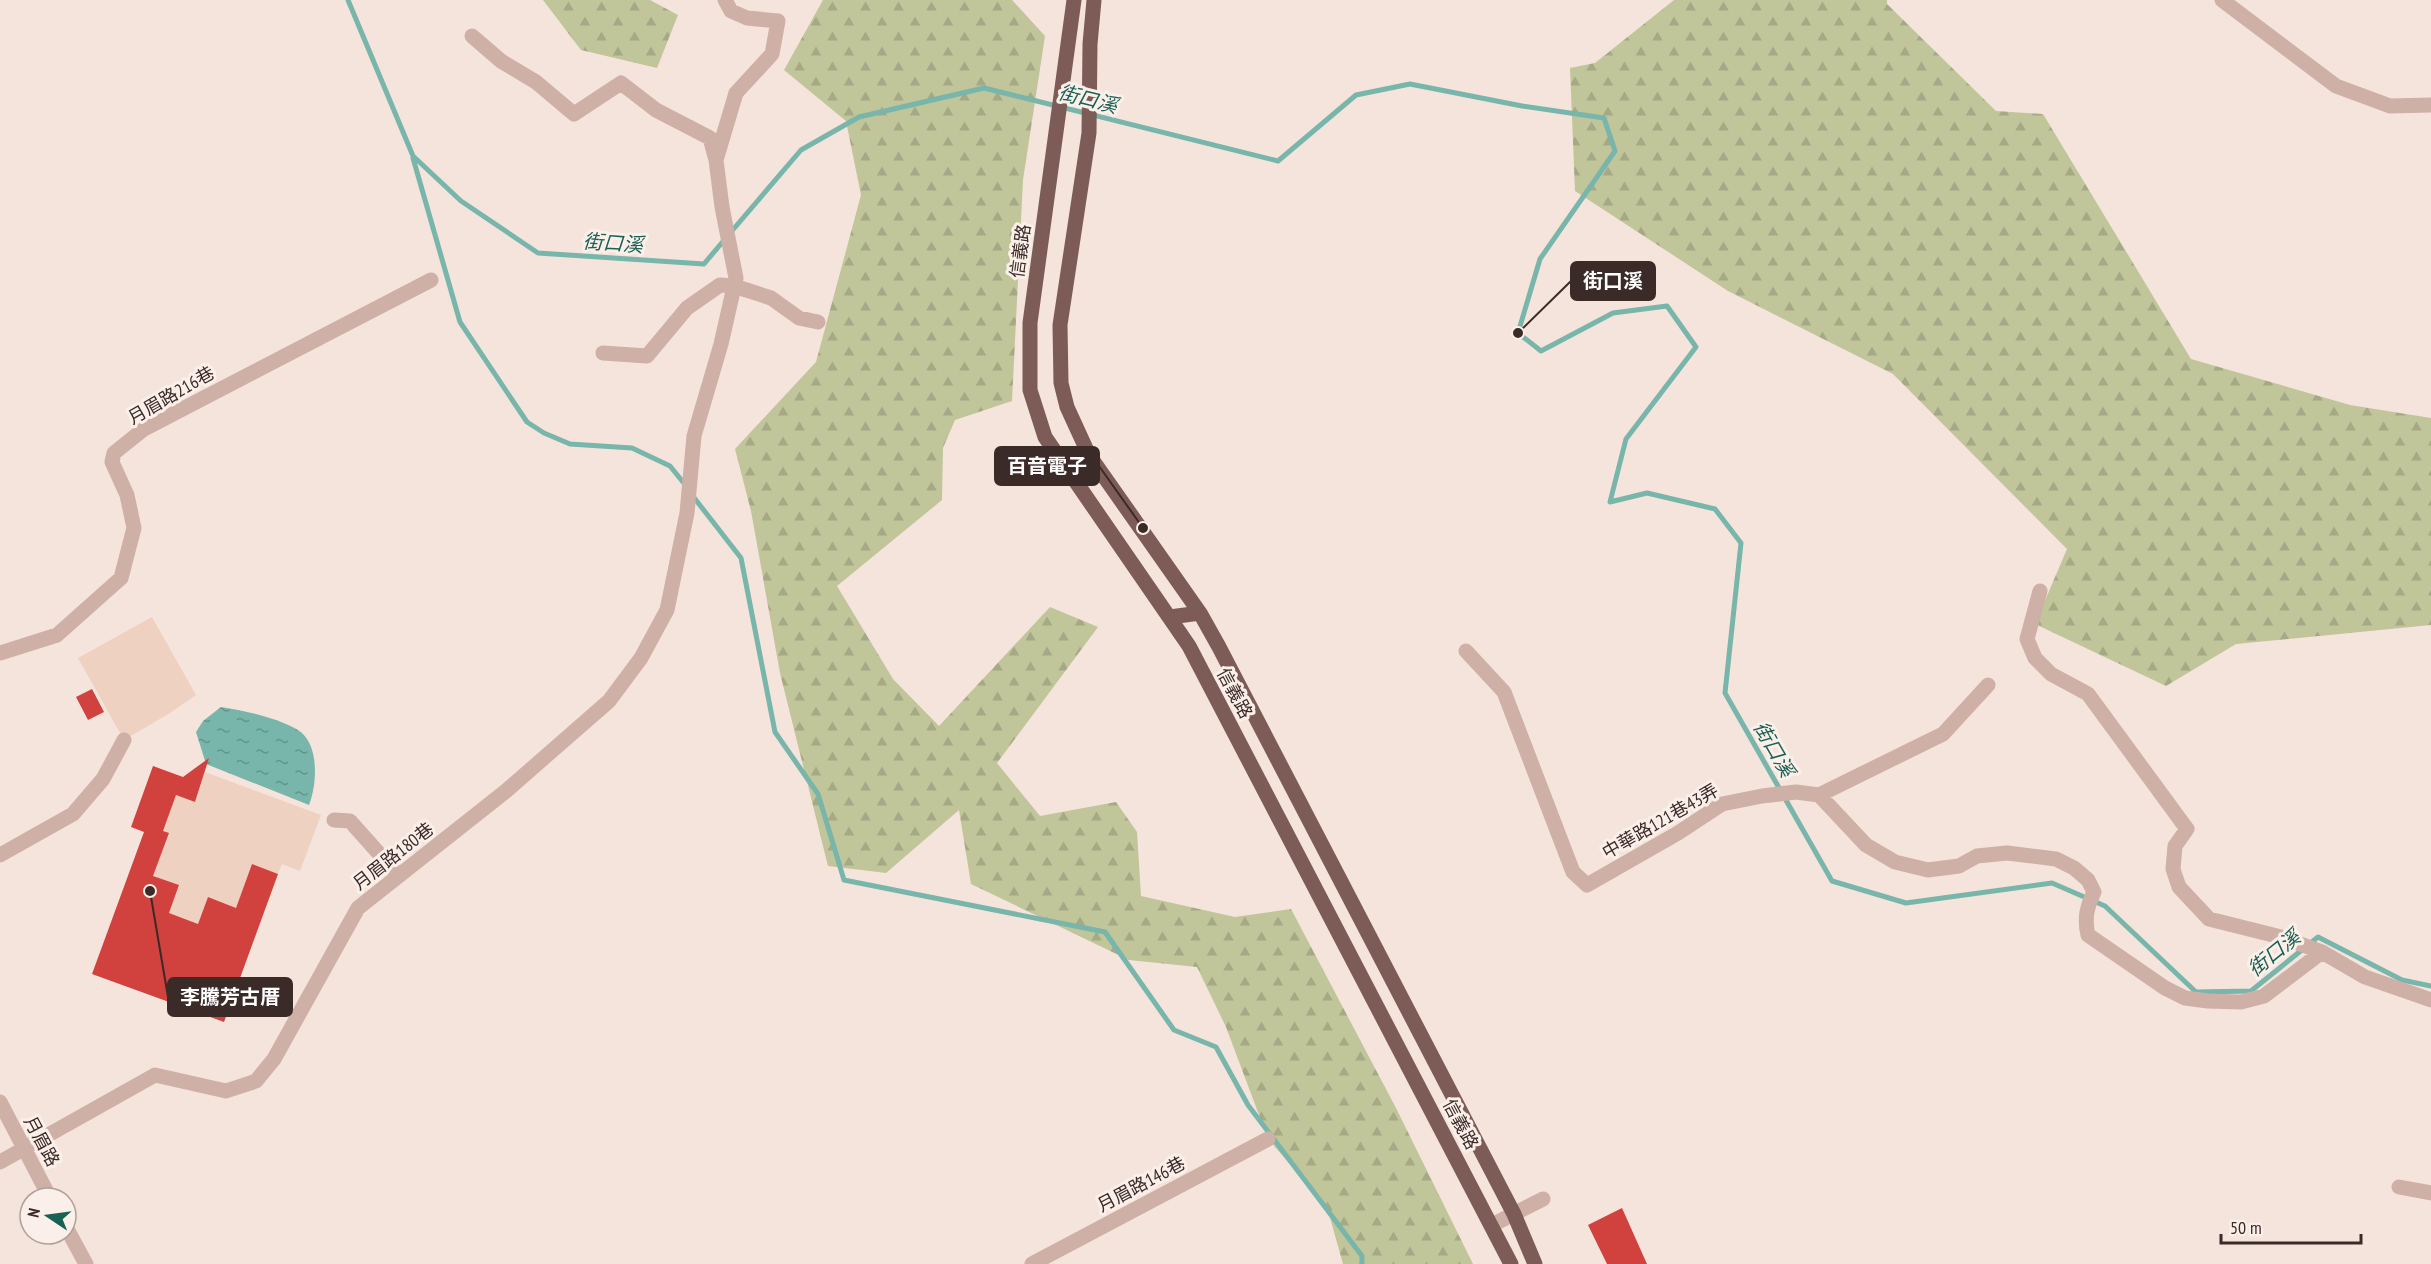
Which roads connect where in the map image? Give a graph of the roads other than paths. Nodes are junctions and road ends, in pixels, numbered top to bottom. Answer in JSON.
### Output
{"nodes":[{"id":1,"x":725,"y":0,"type":"edge"},
{"id":2,"x":1074,"y":0,"type":"edge"},
{"id":3,"x":1094,"y":0,"type":"edge"},
{"id":4,"x":2222,"y":0,"type":"edge"},
{"id":5,"x":472,"y":36,"type":"dead end"},
{"id":6,"x":2431,"y":105,"type":"edge"},
{"id":7,"x":716,"y":160,"type":"junction"},
{"id":8,"x":431,"y":280,"type":"dead end"},
{"id":9,"x":734,"y":286,"type":"junction"},
{"id":10,"x":818,"y":322,"type":"dead end"},
{"id":11,"x":603,"y":353,"type":"dead end"},
{"id":12,"x":2040,"y":591,"type":"dead end"},
{"id":13,"x":1200,"y":613,"type":"junction"},
{"id":14,"x":1170,"y":617,"type":"junction"},
{"id":15,"x":1466,"y":651,"type":"dead end"},
{"id":16,"x":0,"y":653,"type":"edge"},
{"id":17,"x":1988,"y":685,"type":"dead end"},
{"id":18,"x":124,"y":740,"type":"dead end"},
{"id":19,"x":1819,"y":795,"type":"junction"},
{"id":20,"x":334,"y":820,"type":"dead end"},
{"id":21,"x":0,"y":855,"type":"edge"},
{"id":22,"x":399,"y":876,"type":"junction"},
{"id":23,"x":2322,"y":952,"type":"junction"},
{"id":24,"x":2431,"y":1000,"type":"edge"},
{"id":25,"x":0,"y":1102,"type":"edge"},
{"id":26,"x":1269,"y":1139,"type":"dead end"},
{"id":27,"x":24,"y":1149,"type":"junction"},
{"id":28,"x":0,"y":1162,"type":"edge"},
{"id":29,"x":44,"y":1186,"type":"edge"},
{"id":30,"x":2399,"y":1187,"type":"dead end"},
{"id":31,"x":2431,"y":1193,"type":"edge"},
{"id":32,"x":1543,"y":1199,"type":"dead end"},
{"id":33,"x":1514,"y":1214,"type":"junction"},
{"id":34,"x":1492,"y":1225,"type":"junction"},
{"id":35,"x":76,"y":1246,"type":"edge"},
{"id":36,"x":86,"y":1264,"type":"edge"},
{"id":37,"x":1032,"y":1264,"type":"edge"},
{"id":38,"x":1511,"y":1264,"type":"edge"},
{"id":39,"x":1535,"y":1264,"type":"edge"}],
"edges":[{"from":1,"to":7,"type":"street"},
{"from":2,"to":14,"type":"main road","name":"信義路"},
{"from":3,"to":13,"type":"main road","name":"信義路"},
{"from":4,"to":6,"type":"street"},
{"from":5,"to":7,"type":"street"},
{"from":7,"to":9,"type":"street","name":"月眉路180巷"},
{"from":8,"to":16,"type":"street","name":"月眉路216巷"},
{"from":9,"to":10,"type":"street"},
{"from":9,"to":11,"type":"street"},
{"from":9,"to":22,"type":"street","name":"月眉路180巷"},
{"from":12,"to":23,"type":"street"},
{"from":13,"to":14,"type":"main road"},
{"from":13,"to":33,"type":"main road","name":"信義路"},
{"from":14,"to":34,"type":"main road","name":"信義路"},
{"from":15,"to":19,"type":"street","name":"中華路121巷43弄"},
{"from":17,"to":19,"type":"street"},
{"from":18,"to":21,"type":"street"},
{"from":19,"to":23,"type":"street"},
{"from":20,"to":22,"type":"street"},
{"from":22,"to":27,"type":"street","name":"月眉路180巷"},
{"from":23,"to":24,"type":"street"},
{"from":25,"to":27,"type":"street","name":"月眉路"},
{"from":26,"to":37,"type":"street","name":"月眉路146巷"},
{"from":27,"to":28,"type":"street","name":"月眉路180巷"},
{"from":27,"to":29,"type":"street","name":"月眉路"},
{"from":30,"to":31,"type":"street"},
{"from":32,"to":33,"type":"street"},
{"from":33,"to":34,"type":"street"},
{"from":33,"to":39,"type":"main road","name":"信義路"},
{"from":34,"to":38,"type":"main road","name":"信義路"},
{"from":35,"to":36,"type":"street"}]}
